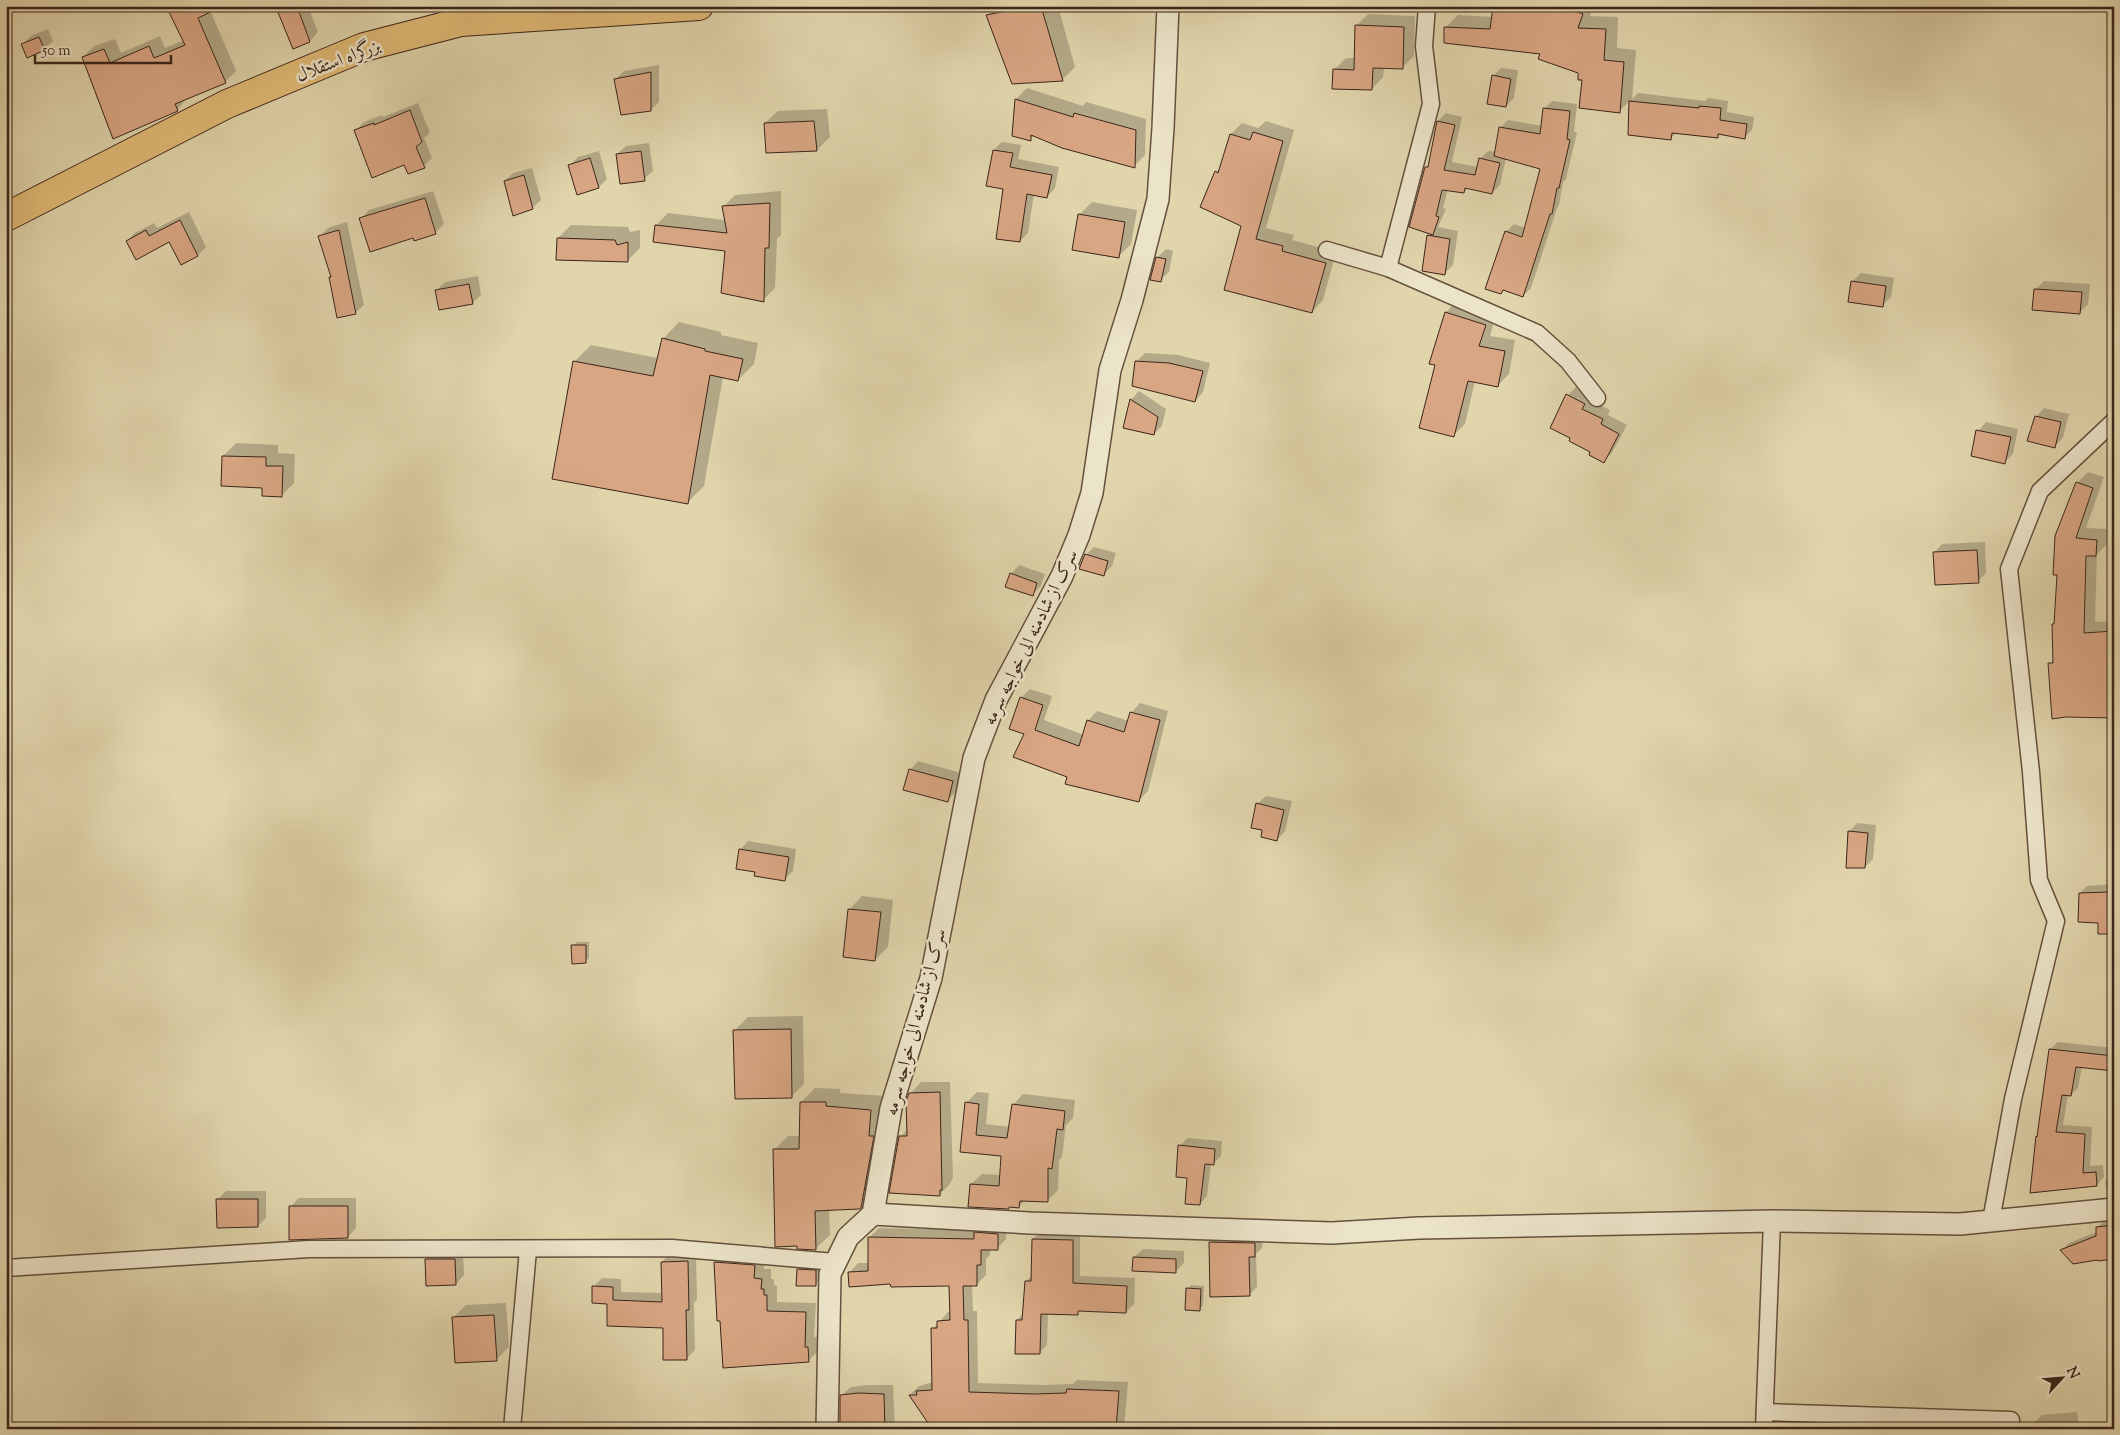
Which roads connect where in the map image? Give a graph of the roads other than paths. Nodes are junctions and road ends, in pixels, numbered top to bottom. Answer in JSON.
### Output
{"nodes":[{"id":1,"x":699,"y":6,"type":"edge"},
{"id":2,"x":1168,"y":6,"type":"edge"},
{"id":3,"x":1427,"y":6,"type":"edge"},
{"id":4,"x":6,"y":217,"type":"edge"},
{"id":5,"x":1326,"y":250,"type":"dead end"},
{"id":6,"x":1388,"y":268,"type":"junction"},
{"id":7,"x":1597,"y":398,"type":"dead end"},
{"id":8,"x":2114,"y":421,"type":"edge"},
{"id":9,"x":2114,"y":1209,"type":"edge"},
{"id":10,"x":873,"y":1214,"type":"junction"},
{"id":11,"x":1772,"y":1221,"type":"junction"},
{"id":12,"x":1991,"y":1221,"type":"junction"},
{"id":13,"x":528,"y":1250,"type":"junction"},
{"id":14,"x":835,"y":1262,"type":"junction"},
{"id":15,"x":6,"y":1268,"type":"edge"},
{"id":16,"x":1765,"y":1412,"type":"junction"},
{"id":17,"x":512,"y":1429,"type":"edge"},
{"id":18,"x":826,"y":1429,"type":"edge"},
{"id":19,"x":1764,"y":1429,"type":"edge"},
{"id":20,"x":2012,"y":1429,"type":"edge"}],
"edges":[{"from":1,"to":4,"type":"highway","name":"بزرگراه استقلال"},
{"from":2,"to":10,"type":"street","name":"سرک از شادمنه الی خواجه سرمه"},
{"from":3,"to":6,"type":"street"},
{"from":5,"to":6,"type":"street"},
{"from":6,"to":7,"type":"street"},
{"from":8,"to":12,"type":"street"},
{"from":9,"to":12,"type":"street"},
{"from":10,"to":11,"type":"street"},
{"from":10,"to":14,"type":"street"},
{"from":11,"to":12,"type":"street"},
{"from":11,"to":16,"type":"street"},
{"from":13,"to":14,"type":"street"},
{"from":13,"to":15,"type":"street"},
{"from":13,"to":17,"type":"street"},
{"from":14,"to":18,"type":"street"},
{"from":16,"to":19,"type":"street"},
{"from":16,"to":20,"type":"street"}]}
